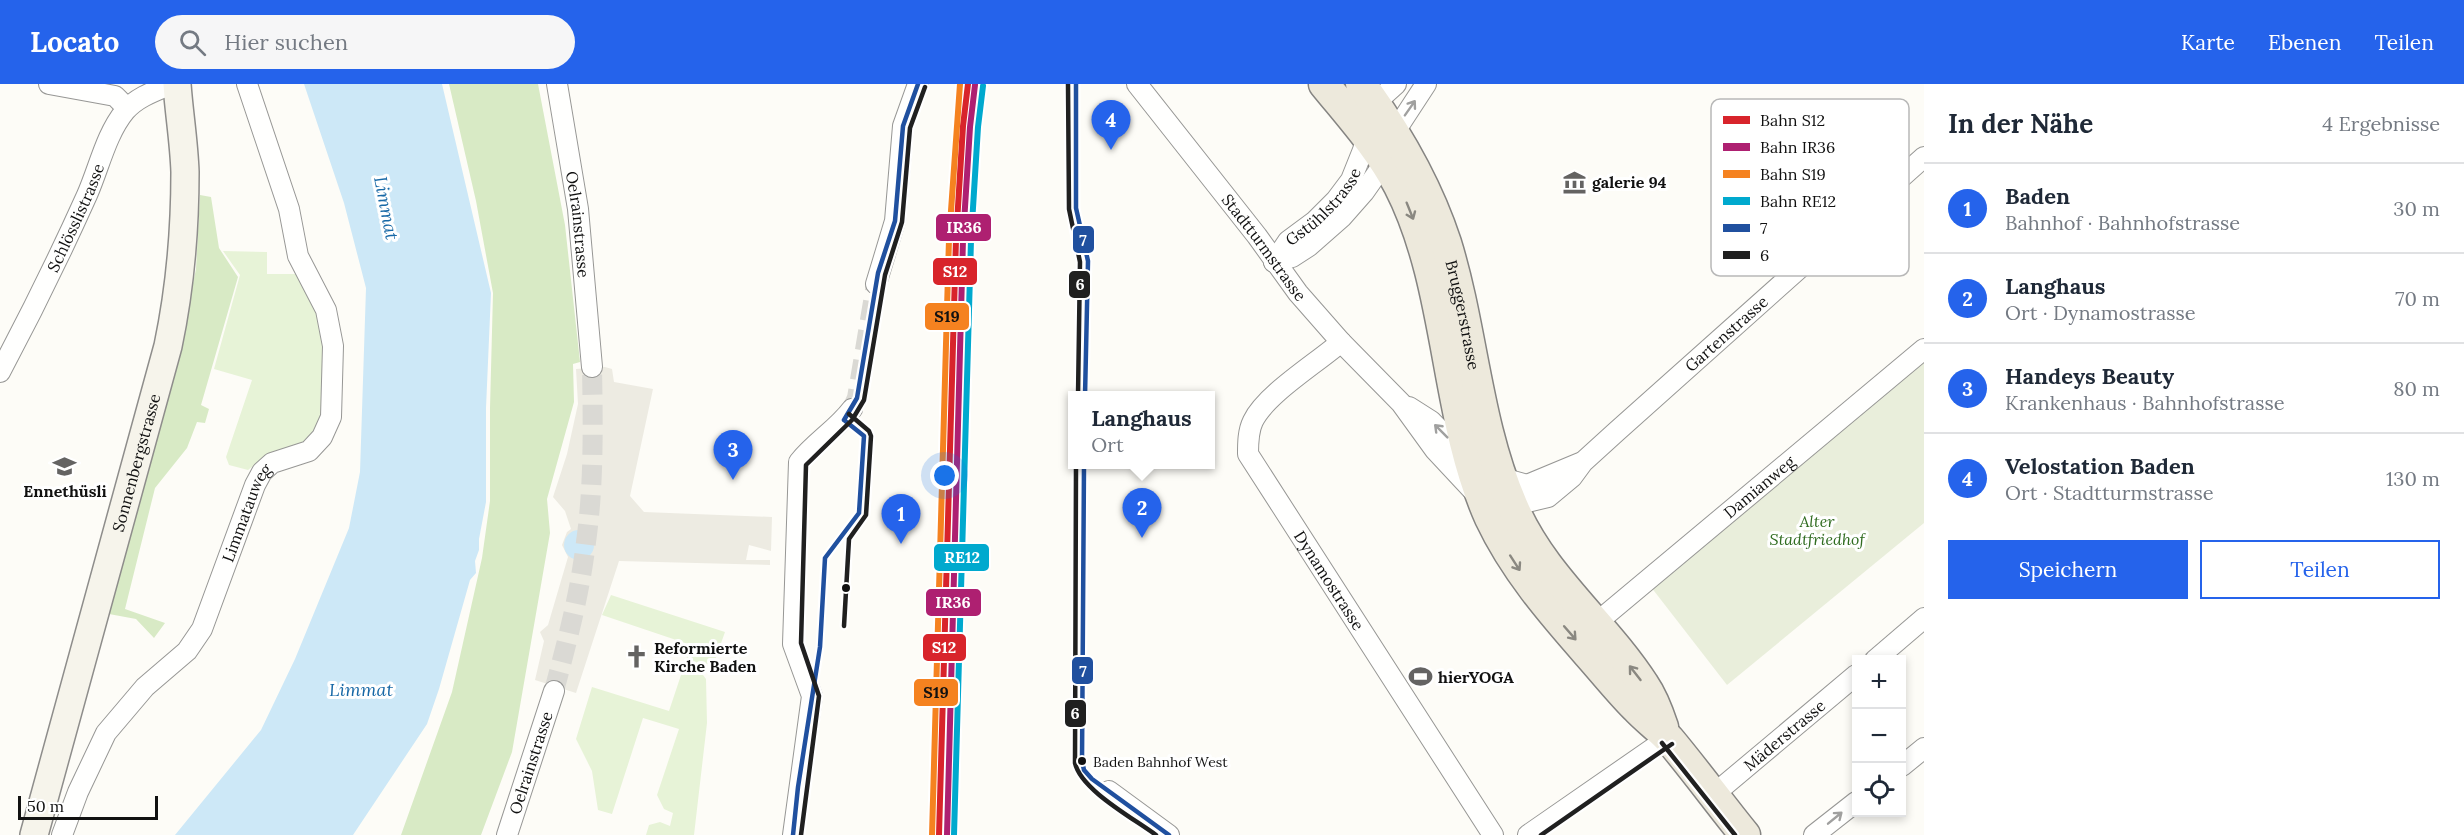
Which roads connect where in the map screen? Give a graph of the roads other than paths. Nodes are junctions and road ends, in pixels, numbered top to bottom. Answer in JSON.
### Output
{"nodes":[{"id":1,"x":49,"y":84,"type":"edge"},
{"id":2,"x":172,"y":84,"type":"edge"},
{"id":3,"x":177,"y":84,"type":"edge"},
{"id":4,"x":247,"y":84,"type":"edge"},
{"id":5,"x":557,"y":84,"type":"edge"},
{"id":6,"x":918,"y":84,"type":"edge"},
{"id":7,"x":1137,"y":84,"type":"edge"},
{"id":8,"x":1324,"y":84,"type":"edge"},
{"id":9,"x":1426,"y":84,"type":"edge"},
{"id":10,"x":1377,"y":90,"type":"edge"},
{"id":11,"x":127,"y":108,"type":"junction"},
{"id":12,"x":1381,"y":143,"type":"junction"},
{"id":13,"x":1924,"y":157,"type":"edge"},
{"id":14,"x":1909,"y":170,"type":"edge"},
{"id":15,"x":1274,"y":262,"type":"junction"},
{"id":16,"x":1791,"y":276,"type":"edge"},
{"id":17,"x":876,"y":284,"type":"tunnel mouth"},
{"id":18,"x":1341,"y":342,"type":"junction"},
{"id":19,"x":1924,"y":349,"type":"edge"},
{"id":20,"x":592,"y":367,"type":"tunnel mouth"},
{"id":21,"x":0,"y":372,"type":"edge"},
{"id":22,"x":1401,"y":403,"type":"junction"},
{"id":23,"x":852,"y":410,"type":"tunnel mouth"},
{"id":24,"x":1472,"y":462,"type":"junction"},
{"id":25,"x":1583,"y":462,"type":"junction"},
{"id":26,"x":1506,"y":493,"type":"junction"},
{"id":27,"x":1548,"y":497,"type":"junction"},
{"id":28,"x":1533,"y":545,"type":"junction"},
{"id":29,"x":1924,"y":618,"type":"edge"},
{"id":30,"x":1595,"y":624,"type":"junction"},
{"id":31,"x":1881,"y":655,"type":"edge"},
{"id":32,"x":1852,"y":679,"type":"edge"},
{"id":33,"x":554,"y":691,"type":"tunnel mouth"},
{"id":34,"x":1668,"y":738,"type":"junction"},
{"id":35,"x":1924,"y":748,"type":"edge"},
{"id":36,"x":1906,"y":763,"type":"edge"},
{"id":37,"x":1109,"y":791,"type":"dead end"},
{"id":38,"x":1713,"y":795,"type":"junction"},
{"id":39,"x":1852,"y":805,"type":"edge"},
{"id":40,"x":34,"y":835,"type":"edge"},
{"id":41,"x":62,"y":835,"type":"edge"},
{"id":42,"x":507,"y":835,"type":"edge"},
{"id":43,"x":793,"y":835,"type":"edge"},
{"id":44,"x":1169,"y":835,"type":"edge"},
{"id":45,"x":1493,"y":835,"type":"edge"},
{"id":46,"x":1528,"y":835,"type":"edge"},
{"id":47,"x":1745,"y":835,"type":"edge"},
{"id":48,"x":1814,"y":835,"type":"edge"}],
"edges":[{"from":1,"to":11,"type":"street"},
{"from":2,"to":11,"type":"street","name":"Schlösslistrasse"},
{"from":3,"to":40,"type":"main road","name":"Sonnenbergstrasse"},
{"from":4,"to":41,"type":"street","name":"Limmatauweg"},
{"from":5,"to":20,"type":"street","name":"Oelrainstrasse"},
{"from":6,"to":17,"type":"street"},
{"from":7,"to":15,"type":"street","name":"Stadtturmstrasse"},
{"from":8,"to":12,"type":"main road","name":"Bruggerstrasse"},
{"from":12,"to":9,"type":"street","one_way":true},
{"from":10,"to":12,"type":"main road","name":"Bruggerstrasse"},
{"from":11,"to":21,"type":"street","name":"Schlösslistrasse"},
{"from":12,"to":15,"type":"street","name":"Gstühlstrasse"},
{"from":12,"to":15,"type":"street","name":"Gstühlstrasse"},
{"from":12,"to":24,"type":"main road","name":"Bruggerstrasse","one_way":true},
{"from":12,"to":26,"type":"main road","name":"Bruggerstrasse"},
{"from":13,"to":14,"type":"street","name":"Gartenstrasse"},
{"from":15,"to":18,"type":"street","name":"Stadtturmstrasse"},
{"from":16,"to":25,"type":"street","name":"Gartenstrasse"},
{"from":18,"to":22,"type":"street","name":"Stadtturmstrasse"},
{"from":18,"to":45,"type":"street","name":"Dynamostrasse"},
{"from":19,"to":30,"type":"street","name":"Damianweg"},
{"from":24,"to":22,"type":"street","name":"Stadtturmstrasse","one_way":true},
{"from":22,"to":26,"type":"street","name":"Stadtturmstrasse"},
{"from":23,"to":43,"type":"street"},
{"from":24,"to":26,"type":"main road","name":"Bruggerstrasse"},
{"from":25,"to":26,"type":"street","name":"Gartenstrasse"},
{"from":25,"to":27,"type":"street","name":"Gartenstrasse"},
{"from":26,"to":27,"type":"street","name":"Gartenstrasse"},
{"from":26,"to":28,"type":"main road","name":"Bruggerstrasse"},
{"from":26,"to":34,"type":"main road","name":"Bruggerstrasse","one_way":true},
{"from":27,"to":28,"type":"street","name":"Gartenstrasse"},
{"from":28,"to":30,"type":"main road","name":"Bruggerstrasse"},
{"from":29,"to":31,"type":"street"},
{"from":34,"to":30,"type":"main road","name":"Bruggerstrasse","one_way":true},
{"from":32,"to":38,"type":"street","name":"Mäderstrasse"},
{"from":33,"to":42,"type":"street","name":"Oelrainstrasse"},
{"from":34,"to":38,"type":"main road","name":"Bruggerstrasse"},
{"from":34,"to":46,"type":"street"},
{"from":35,"to":36,"type":"street"},
{"from":37,"to":44,"type":"street"},
{"from":38,"to":47,"type":"main road","name":"Bruggerstrasse"},
{"from":48,"to":39,"type":"street","one_way":true}]}
